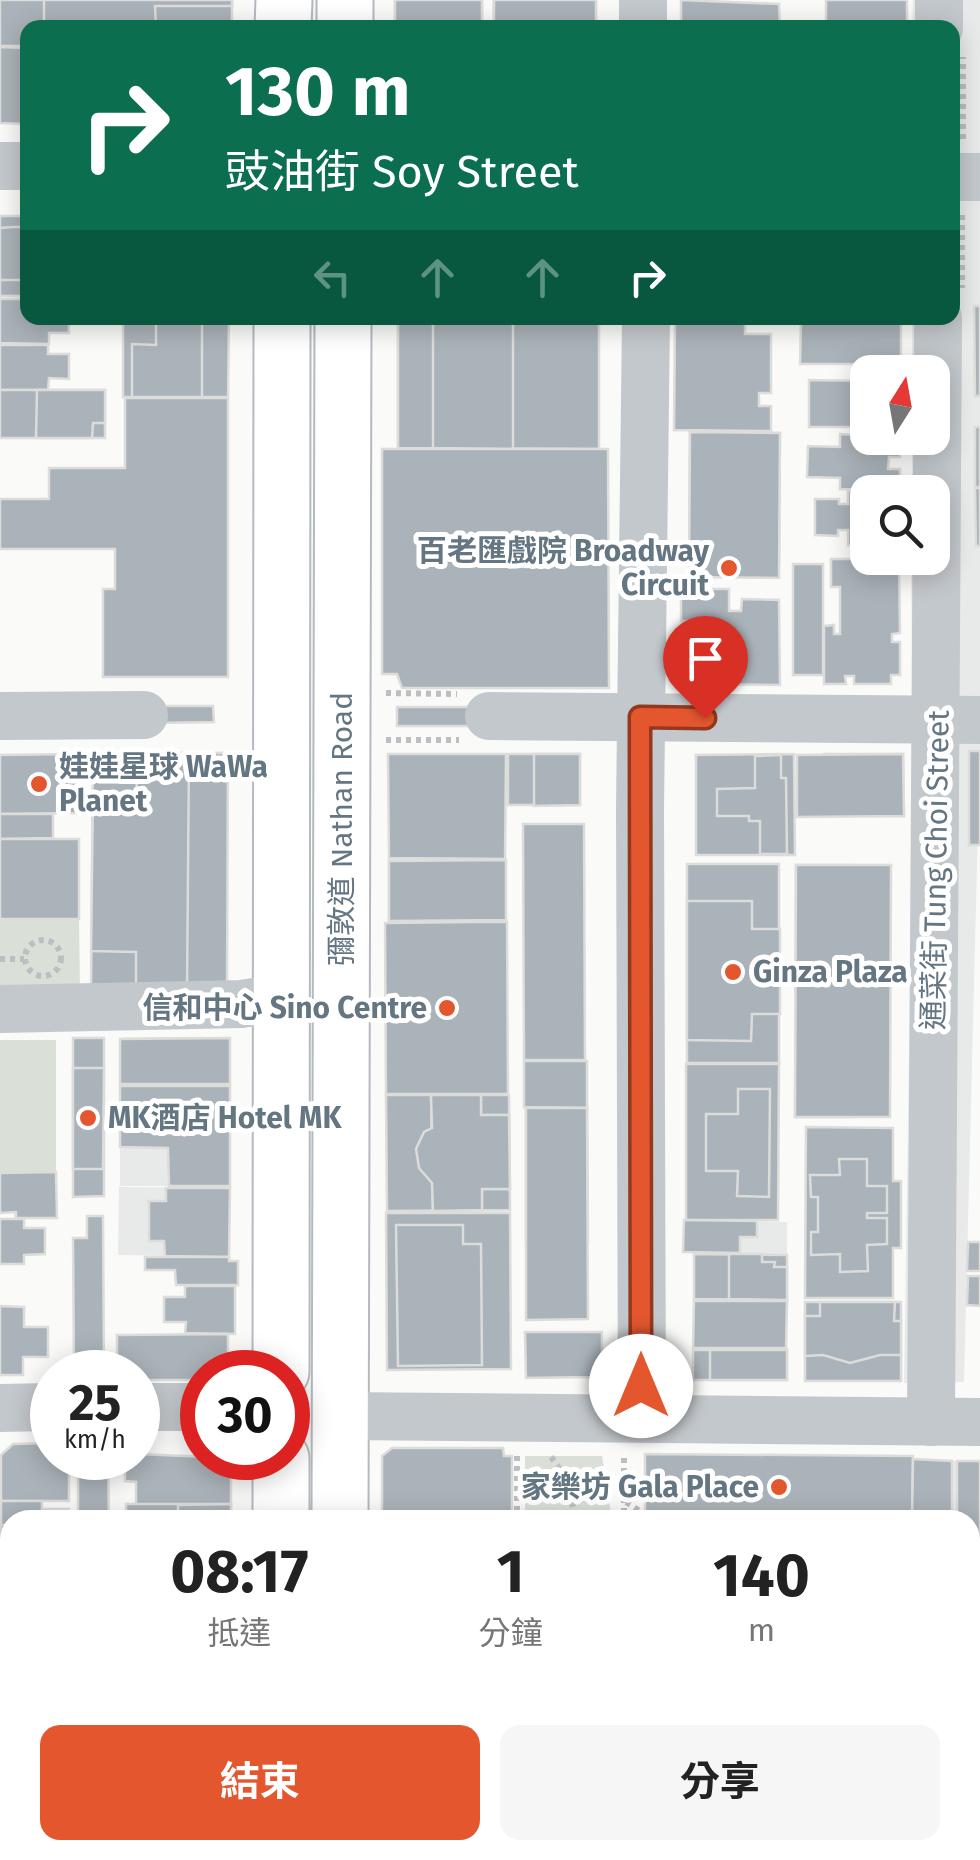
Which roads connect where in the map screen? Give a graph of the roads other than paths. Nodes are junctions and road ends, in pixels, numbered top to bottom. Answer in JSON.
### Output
{"nodes":[{"id":1,"x":282,"y":325,"type":"edge"},
{"id":2,"x":344,"y":325,"type":"edge"},
{"id":3,"x":646,"y":325,"type":"edge"},
{"id":4,"x":938,"y":325,"type":"edge"},
{"id":5,"x":144,"y":715,"type":"dead end"},
{"id":6,"x":0,"y":716,"type":"edge"},
{"id":7,"x":477,"y":717,"type":"road end"},
{"id":8,"x":640,"y":717,"type":"junction"},
{"id":9,"x":959,"y":721,"type":"edge"},
{"id":10,"x":280,"y":998,"type":"junction"},
{"id":11,"x":0,"y":1009,"type":"edge"},
{"id":12,"x":280,"y":1350,"type":"edge"},
{"id":13,"x":30,"y":1407,"type":"edge"},
{"id":14,"x":0,"y":1408,"type":"edge"},
{"id":15,"x":340,"y":1416,"type":"junction"},
{"id":16,"x":930,"y":1422,"type":"junction"},
{"id":17,"x":980,"y":1422,"type":"edge"},
{"id":18,"x":632,"y":1432,"type":"junction"},
{"id":19,"x":281,"y":1480,"type":"edge"},
{"id":20,"x":281,"y":1510,"type":"edge"},
{"id":21,"x":340,"y":1510,"type":"edge"}],
"edges":[{"from":1,"to":10,"type":"main road","name":"彌敦道 Nathan Road"},
{"from":2,"to":15,"type":"main road","name":"彌敦道 Nathan Road"},
{"from":3,"to":8,"type":"street"},
{"from":4,"to":9,"type":"street","name":"通菜街 Tung Choi Street"},
{"from":5,"to":6,"type":"street"},
{"from":7,"to":8,"type":"street"},
{"from":8,"to":9,"type":"street"},
{"from":8,"to":18,"type":"street"},
{"from":9,"to":16,"type":"street","name":"通菜街 Tung Choi Street"},
{"from":10,"to":11,"type":"street"},
{"from":10,"to":12,"type":"main road","name":"彌敦道 Nathan Road"},
{"from":13,"to":14,"type":"street"},
{"from":15,"to":18,"type":"street"},
{"from":15,"to":21,"type":"main road","name":"彌敦道 Nathan Road"},
{"from":16,"to":17,"type":"street"},
{"from":16,"to":18,"type":"street"},
{"from":19,"to":20,"type":"main road"}]}
